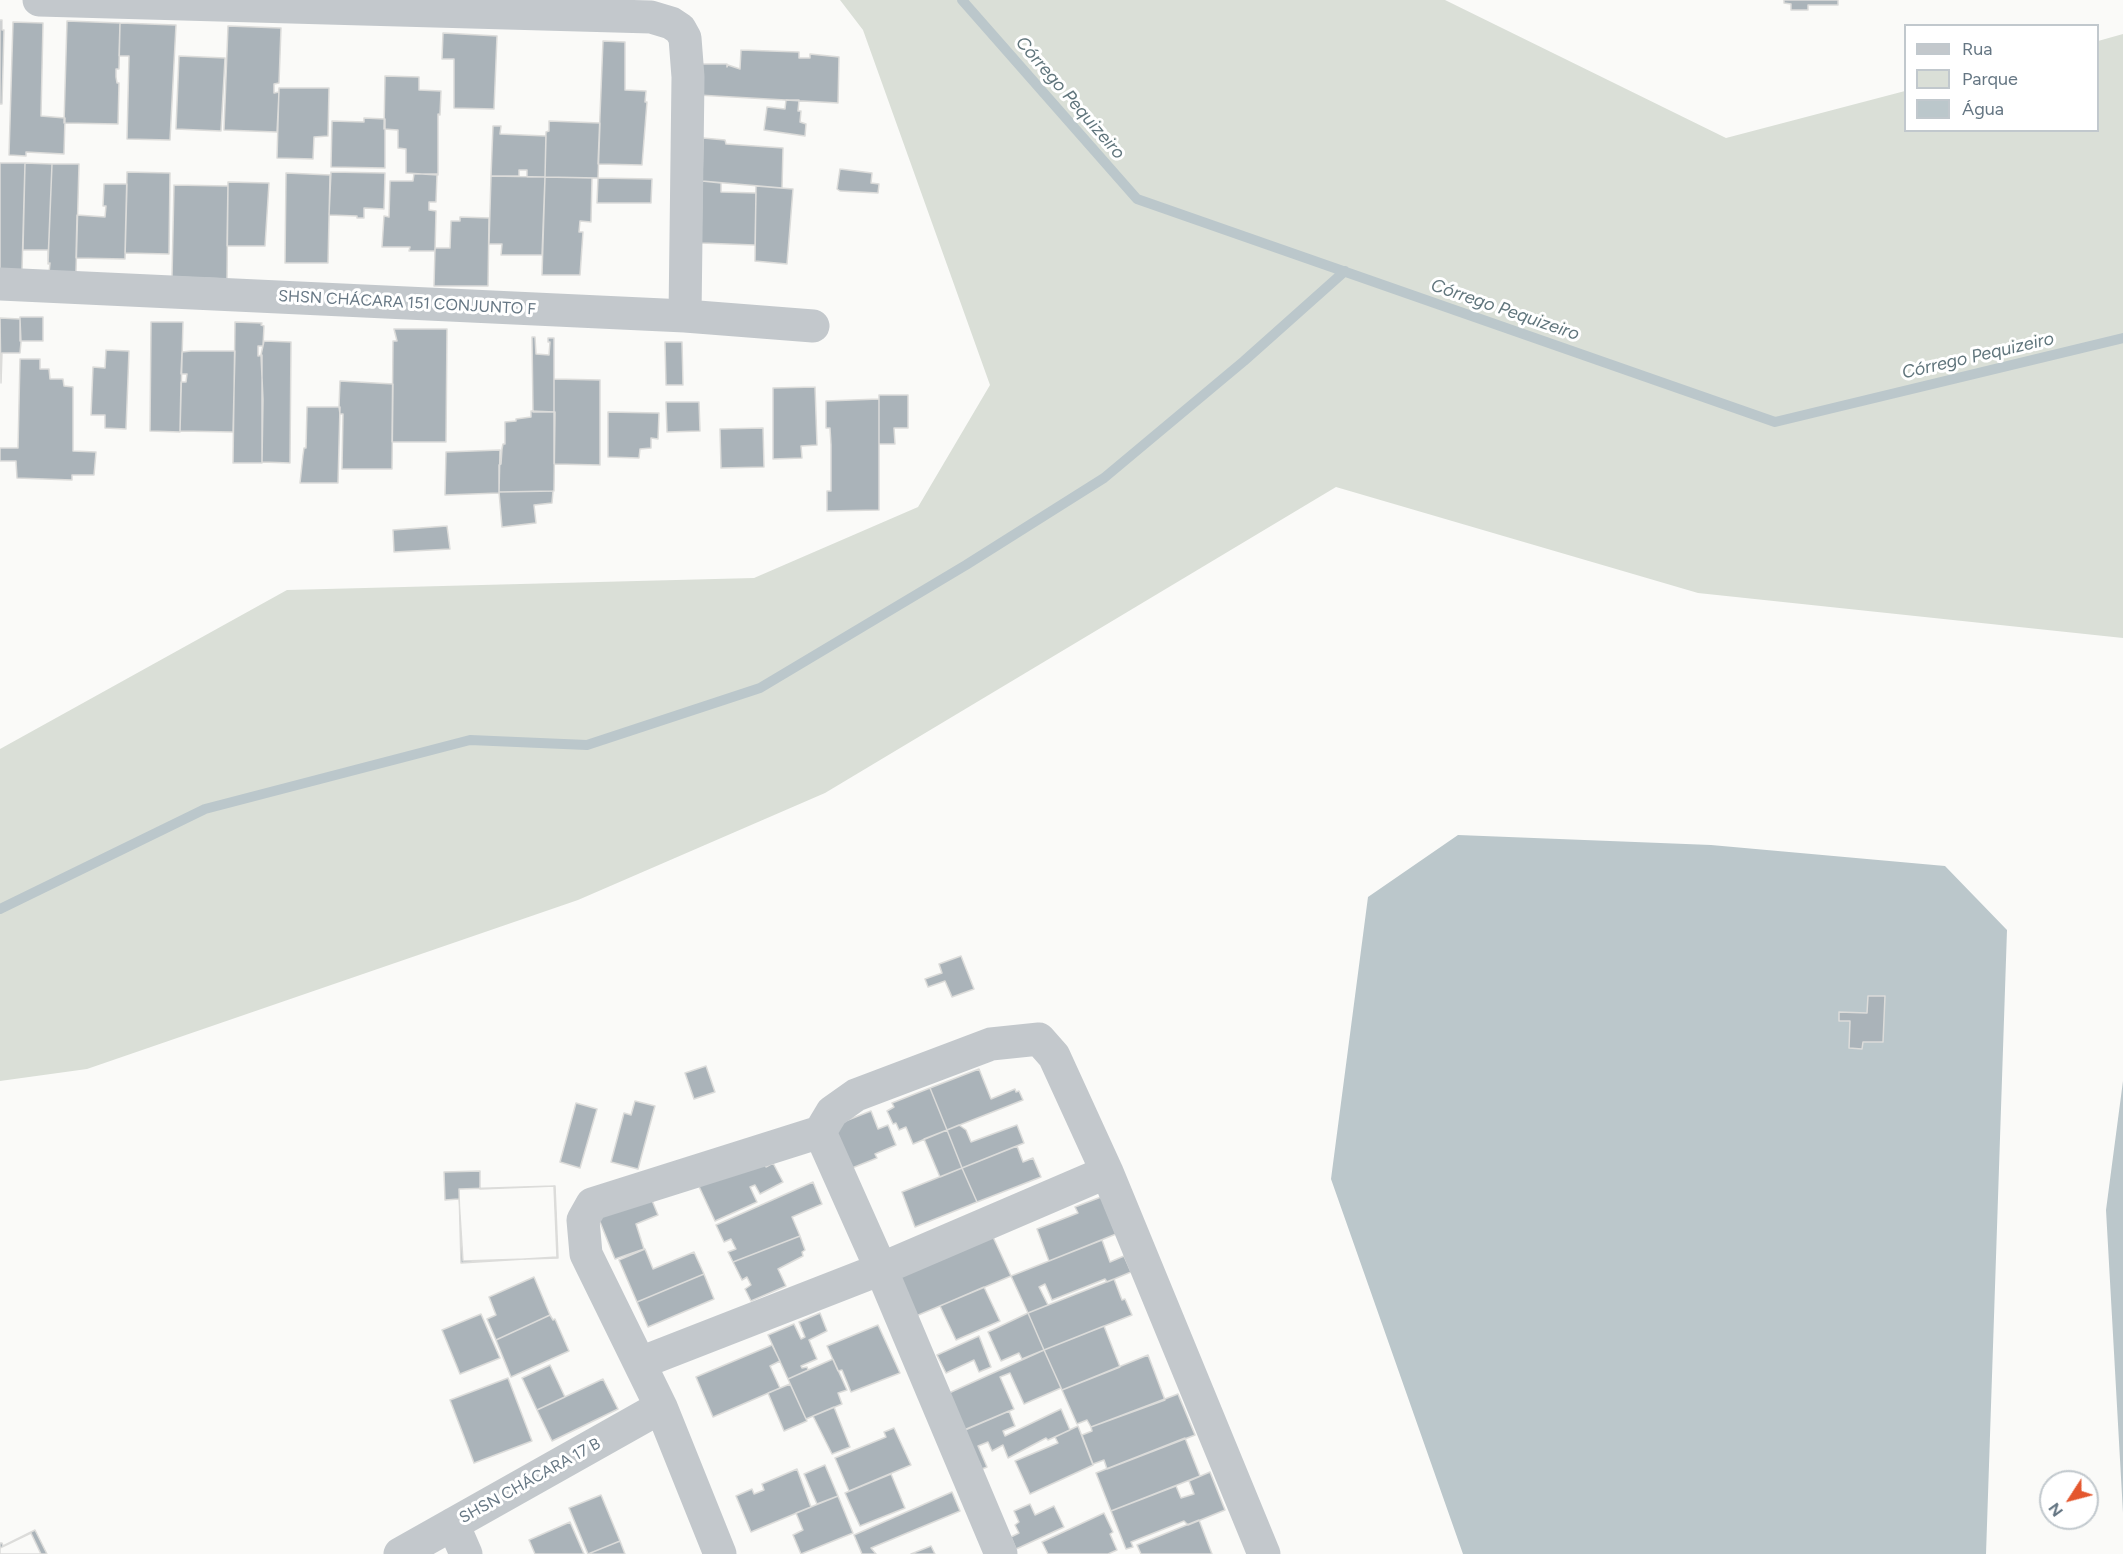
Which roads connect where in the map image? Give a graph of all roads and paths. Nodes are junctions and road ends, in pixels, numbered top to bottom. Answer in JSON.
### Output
{"nodes":[{"id":1,"x":39,"y":0,"type":"edge"},
{"id":2,"x":0,"y":284,"type":"edge"},
{"id":3,"x":685,"y":316,"type":"junction"},
{"id":4,"x":813,"y":326,"type":"dead end"},
{"id":5,"x":820,"y":1132,"type":"junction"},
{"id":6,"x":1107,"y":1172,"type":"junction"},
{"id":7,"x":881,"y":1269,"type":"junction"},
{"id":8,"x":640,"y":1363,"type":"junction"},
{"id":9,"x":661,"y":1407,"type":"junction"},
{"id":10,"x":453,"y":1524,"type":"junction"},
{"id":11,"x":400,"y":1554,"type":"edge"},
{"id":12,"x":466,"y":1554,"type":"edge"},
{"id":13,"x":720,"y":1554,"type":"edge"},
{"id":14,"x":1001,"y":1554,"type":"edge"},
{"id":15,"x":1264,"y":1554,"type":"edge"}],
"edges":[{"from":1,"to":3,"type":"street"},
{"from":2,"to":3,"type":"street","name":"SHSN CHÁCARA 151 CONJUNTO F"},
{"from":3,"to":4,"type":"street","name":"SHSN CHÁCARA 151 CONJUNTO F"},
{"from":5,"to":6,"type":"street"},
{"from":5,"to":7,"type":"street"},
{"from":5,"to":8,"type":"street"},
{"from":6,"to":7,"type":"street"},
{"from":6,"to":15,"type":"street"},
{"from":7,"to":8,"type":"street"},
{"from":7,"to":14,"type":"street"},
{"from":8,"to":9,"type":"street"},
{"from":9,"to":10,"type":"street","name":"SHSN CHÁCARA 17 B"},
{"from":9,"to":13,"type":"street"},
{"from":10,"to":11,"type":"street","name":"SHSN CHÁCARA 17 B"},
{"from":10,"to":12,"type":"street"}]}
